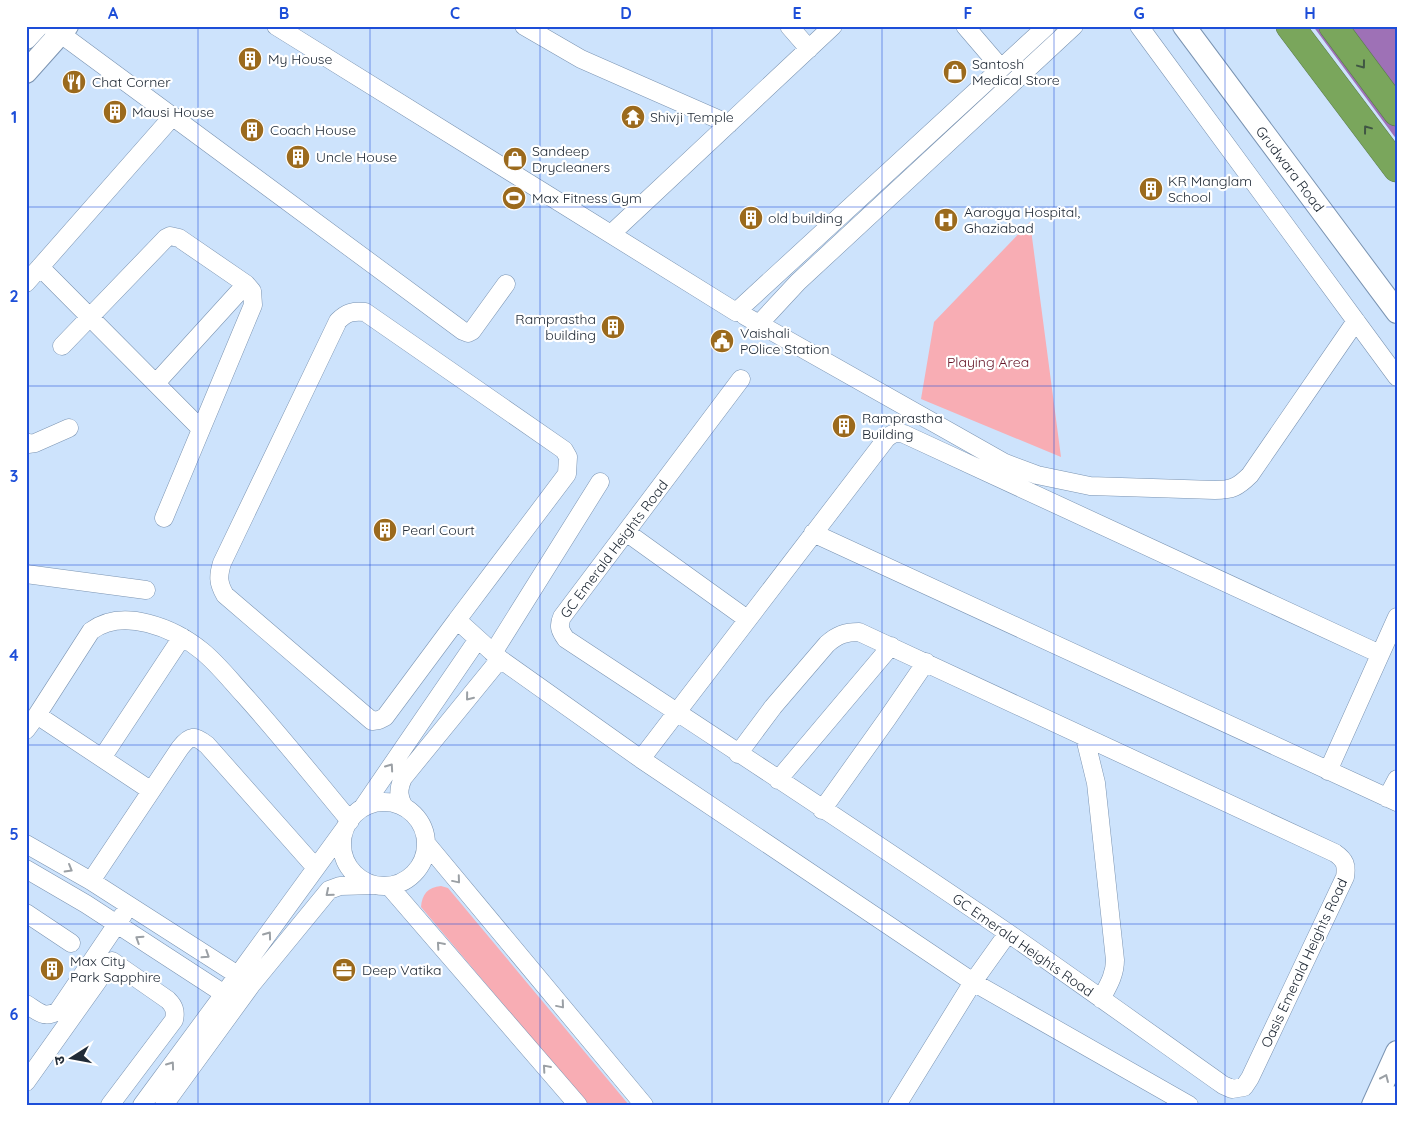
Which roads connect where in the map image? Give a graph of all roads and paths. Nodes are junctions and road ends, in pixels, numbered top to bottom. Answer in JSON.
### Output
{"nodes":[{"id":1,"x":37,"y":26,"type":"edge"},
{"id":2,"x":276,"y":26,"type":"edge"},
{"id":3,"x":524,"y":26,"type":"edge"},
{"id":4,"x":789,"y":26,"type":"edge"},
{"id":5,"x":834,"y":26,"type":"edge"},
{"id":6,"x":965,"y":26,"type":"edge"},
{"id":7,"x":1046,"y":26,"type":"edge"},
{"id":8,"x":1074,"y":26,"type":"edge"},
{"id":9,"x":1138,"y":26,"type":"edge"},
{"id":10,"x":1184,"y":26,"type":"edge"},
{"id":11,"x":1290,"y":26,"type":"edge"},
{"id":12,"x":1333,"y":26,"type":"edge"},
{"id":13,"x":59,"y":29,"type":"edge"},
{"id":14,"x":26,"y":38,"type":"edge"},
{"id":15,"x":810,"y":49,"type":"junction"},
{"id":16,"x":1002,"y":68,"type":"junction"},
{"id":17,"x":26,"y":72,"type":"edge"},
{"id":18,"x":1397,"y":112,"type":"edge"},
{"id":19,"x":173,"y":116,"type":"junction"},
{"id":20,"x":728,"y":124,"type":"junction"},
{"id":21,"x":1397,"y":168,"type":"edge"},
{"id":22,"x":611,"y":234,"type":"junction"},
{"id":23,"x":40,"y":267,"type":"junction"},
{"id":24,"x":26,"y":283,"type":"edge"},
{"id":25,"x":246,"y":284,"type":"junction"},
{"id":26,"x":506,"y":284,"type":"dead end"},
{"id":27,"x":1397,"y":312,"type":"edge"},
{"id":28,"x":91,"y":317,"type":"junction"},
{"id":29,"x":1356,"y":321,"type":"junction"},
{"id":30,"x":62,"y":346,"type":"dead end"},
{"id":31,"x":1397,"y":377,"type":"edge"},
{"id":32,"x":741,"y":379,"type":"dead end"},
{"id":33,"x":156,"y":383,"type":"junction"},
{"id":34,"x":69,"y":428,"type":"dead end"},
{"id":35,"x":201,"y":429,"type":"junction"},
{"id":36,"x":26,"y":442,"type":"edge"},
{"id":37,"x":600,"y":482,"type":"dead end"},
{"id":38,"x":164,"y":518,"type":"dead end"},
{"id":39,"x":626,"y":532,"type":"junction"},
{"id":40,"x":813,"y":533,"type":"junction"},
{"id":41,"x":26,"y":574,"type":"edge"},
{"id":42,"x":146,"y":590,"type":"dead end"},
{"id":43,"x":1397,"y":617,"type":"edge"},
{"id":44,"x":747,"y":619,"type":"junction"},
{"id":45,"x":457,"y":620,"type":"junction"},
{"id":46,"x":182,"y":637,"type":"junction"},
{"id":47,"x":478,"y":639,"type":"junction"},
{"id":48,"x":891,"y":646,"type":"junction"},
{"id":49,"x":1380,"y":654,"type":"junction"},
{"id":50,"x":496,"y":656,"type":"junction"},
{"id":51,"x":926,"y":662,"type":"junction"},
{"id":52,"x":676,"y":712,"type":"junction"},
{"id":53,"x":38,"y":716,"type":"junction"},
{"id":54,"x":26,"y":730,"type":"edge"},
{"id":55,"x":1085,"y":738,"type":"junction"},
{"id":56,"x":738,"y":754,"type":"junction"},
{"id":57,"x":102,"y":758,"type":"junction"},
{"id":58,"x":641,"y":759,"type":"junction"},
{"id":59,"x":1328,"y":771,"type":"junction"},
{"id":60,"x":1397,"y":779,"type":"edge"},
{"id":61,"x":778,"y":780,"type":"junction"},
{"id":62,"x":150,"y":790,"type":"junction"},
{"id":63,"x":1392,"y":800,"type":"edge"},
{"id":64,"x":404,"y":807,"type":"junction"},
{"id":65,"x":363,"y":808,"type":"junction"},
{"id":66,"x":822,"y":810,"type":"junction"},
{"id":67,"x":347,"y":825,"type":"junction"},
{"id":68,"x":426,"y":843,"type":"junction"},
{"id":69,"x":26,"y":844,"type":"edge"},
{"id":70,"x":316,"y":868,"type":"junction"},
{"id":71,"x":26,"y":869,"type":"edge"},
{"id":72,"x":91,"y":881,"type":"junction"},
{"id":73,"x":382,"y":885,"type":"junction"},
{"id":74,"x":129,"y":906,"type":"junction"},
{"id":75,"x":26,"y":913,"type":"edge"},
{"id":76,"x":117,"y":924,"type":"junction"},
{"id":77,"x":1008,"y":933,"type":"junction"},
{"id":78,"x":71,"y":943,"type":"dead end"},
{"id":79,"x":245,"y":980,"type":"junction"},
{"id":80,"x":974,"y":982,"type":"junction"},
{"id":81,"x":223,"y":994,"type":"junction"},
{"id":82,"x":1101,"y":999,"type":"junction"},
{"id":83,"x":239,"y":1003,"type":"junction"},
{"id":84,"x":26,"y":1004,"type":"edge"},
{"id":85,"x":1397,"y":1052,"type":"edge"},
{"id":86,"x":26,"y":1082,"type":"edge"},
{"id":87,"x":1397,"y":1097,"type":"edge"},
{"id":88,"x":110,"y":1105,"type":"edge"},
{"id":89,"x":142,"y":1105,"type":"edge"},
{"id":90,"x":164,"y":1105,"type":"edge"},
{"id":91,"x":578,"y":1105,"type":"edge"},
{"id":92,"x":644,"y":1105,"type":"edge"},
{"id":93,"x":897,"y":1105,"type":"edge"},
{"id":94,"x":1189,"y":1105,"type":"edge"},
{"id":95,"x":1373,"y":1105,"type":"edge"},
{"id":96,"x":1393,"y":1105,"type":"edge"}],
"edges":[{"from":1,"to":14,"type":"street"},
{"from":2,"to":22,"type":"street"},
{"from":3,"to":20,"type":"street"},
{"from":4,"to":15,"type":"street"},
{"from":5,"to":15,"type":"street"},
{"from":6,"to":16,"type":"street"},
{"from":7,"to":16,"type":"street"},
{"from":8,"to":29,"type":"street"},
{"from":9,"to":29,"type":"street"},
{"from":10,"to":27,"type":"street","name":"Grudwara Road"},
{"from":21,"to":11,"type":"highway","one_way":true},
{"from":12,"to":18,"type":"highway","one_way":true},
{"from":13,"to":17,"type":"street"},
{"from":13,"to":19,"type":"street"},
{"from":15,"to":20,"type":"street"},
{"from":16,"to":22,"type":"street"},
{"from":19,"to":23,"type":"street"},
{"from":19,"to":26,"type":"street"},
{"from":20,"to":22,"type":"street"},
{"from":23,"to":24,"type":"street"},
{"from":23,"to":28,"type":"street"},
{"from":25,"to":28,"type":"street"},
{"from":25,"to":33,"type":"street"},
{"from":25,"to":35,"type":"street"},
{"from":28,"to":30,"type":"street"},
{"from":28,"to":33,"type":"street"},
{"from":29,"to":31,"type":"street"},
{"from":32,"to":39,"type":"street","name":"GC Emerald Heights Road"},
{"from":33,"to":35,"type":"street"},
{"from":34,"to":36,"type":"street"},
{"from":35,"to":38,"type":"street"},
{"from":37,"to":50,"type":"street"},
{"from":39,"to":44,"type":"street"},
{"from":39,"to":52,"type":"street","name":"GC Emerald Heights Road"},
{"from":40,"to":44,"type":"street"},
{"from":40,"to":49,"type":"street"},
{"from":40,"to":59,"type":"street"},
{"from":41,"to":42,"type":"street"},
{"from":43,"to":49,"type":"street"},
{"from":44,"to":52,"type":"street"},
{"from":45,"to":45,"type":"street"},
{"from":45,"to":47,"type":"street"},
{"from":46,"to":53,"type":"street"},
{"from":46,"to":57,"type":"street"},
{"from":46,"to":67,"type":"street"},
{"from":47,"to":50,"type":"street"},
{"from":65,"to":47,"type":"street","one_way":true},
{"from":48,"to":51,"type":"street"},
{"from":48,"to":56,"type":"street"},
{"from":48,"to":61,"type":"street"},
{"from":49,"to":59,"type":"street"},
{"from":50,"to":58,"type":"street"},
{"from":50,"to":64,"type":"street","one_way":true},
{"from":51,"to":55,"type":"street"},
{"from":51,"to":66,"type":"street"},
{"from":52,"to":56,"type":"street","name":"GC Emerald Heights Road"},
{"from":52,"to":58,"type":"street"},
{"from":53,"to":54,"type":"street"},
{"from":53,"to":57,"type":"street"},
{"from":55,"to":82,"type":"street","name":"GC Emerald Heights Road"},
{"from":55,"to":82,"type":"street","name":"Oasis Emerald Heights Road"},
{"from":56,"to":61,"type":"street","name":"GC Emerald Heights Road"},
{"from":57,"to":62,"type":"street"},
{"from":58,"to":80,"type":"street"},
{"from":59,"to":63,"type":"street"},
{"from":60,"to":63,"type":"street"},
{"from":61,"to":66,"type":"street","name":"GC Emerald Heights Road"},
{"from":62,"to":70,"type":"street"},
{"from":62,"to":72,"type":"street"},
{"from":64,"to":65,"type":"street"},
{"from":64,"to":68,"type":"street"},
{"from":65,"to":67,"type":"street"},
{"from":66,"to":77,"type":"street","name":"GC Emerald Heights Road"},
{"from":67,"to":70,"type":"street"},
{"from":67,"to":73,"type":"street"},
{"from":68,"to":73,"type":"street"},
{"from":68,"to":92,"type":"street","one_way":true},
{"from":69,"to":72,"type":"street","one_way":true},
{"from":79,"to":70,"type":"street","one_way":true},
{"from":71,"to":76,"type":"street"},
{"from":72,"to":74,"type":"street"},
{"from":73,"to":79,"type":"street","one_way":true},
{"from":91,"to":73,"type":"street","one_way":true},
{"from":74,"to":76,"type":"street"},
{"from":74,"to":79,"type":"street","one_way":true},
{"from":75,"to":78,"type":"street"},
{"from":81,"to":76,"type":"street","one_way":true},
{"from":76,"to":84,"type":"street"},
{"from":77,"to":80,"type":"street"},
{"from":77,"to":82,"type":"street","name":"GC Emerald Heights Road"},
{"from":79,"to":81,"type":"street"},
{"from":79,"to":83,"type":"street"},
{"from":80,"to":93,"type":"street"},
{"from":80,"to":94,"type":"street"},
{"from":81,"to":83,"type":"street"},
{"from":89,"to":81,"type":"street","one_way":true},
{"from":83,"to":90,"type":"street"},
{"from":95,"to":85,"type":"street","one_way":true},
{"from":86,"to":88,"type":"street"},
{"from":87,"to":96,"type":"street"}]}
